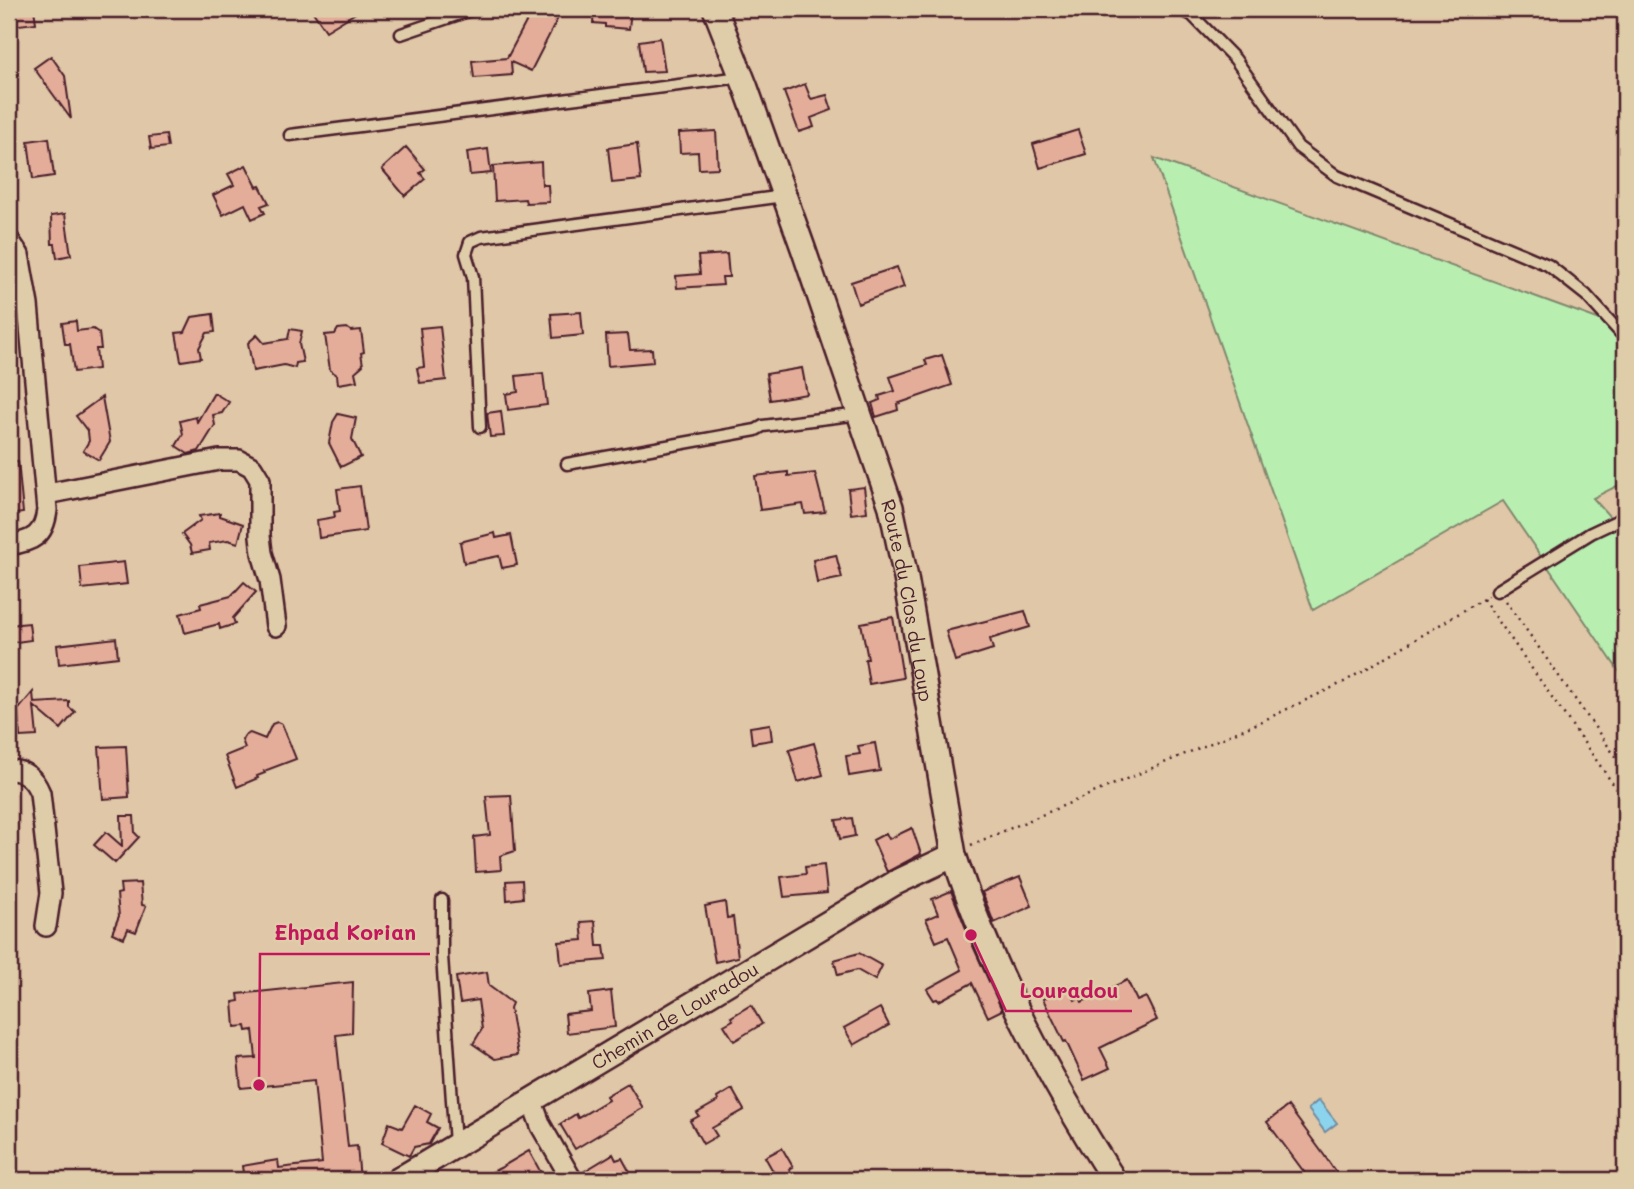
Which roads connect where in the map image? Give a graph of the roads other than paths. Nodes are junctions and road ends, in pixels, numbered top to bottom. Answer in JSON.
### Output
{"nodes":[{"id":1,"x":474,"y":9,"type":"edge"},
{"id":2,"x":715,"y":9,"type":"edge"},
{"id":3,"x":1179,"y":9,"type":"edge"},
{"id":4,"x":401,"y":34,"type":"dead end"},
{"id":5,"x":742,"y":77,"type":"junction"},
{"id":6,"x":290,"y":135,"type":"dead end"},
{"id":7,"x":785,"y":196,"type":"junction"},
{"id":8,"x":9,"y":240,"type":"edge"},
{"id":9,"x":1625,"y":338,"type":"edge"},
{"id":10,"x":860,"y":414,"type":"junction"},
{"id":11,"x":480,"y":427,"type":"dead end"},
{"id":12,"x":567,"y":464,"type":"dead end"},
{"id":13,"x":47,"y":494,"type":"junction"},
{"id":14,"x":1625,"y":517,"type":"edge"},
{"id":15,"x":9,"y":545,"type":"edge"},
{"id":16,"x":1497,"y":591,"type":"road end"},
{"id":17,"x":276,"y":626,"type":"dead end"},
{"id":18,"x":9,"y":770,"type":"edge"},
{"id":19,"x":954,"y":855,"type":"junction"},
{"id":20,"x":442,"y":900,"type":"dead end"},
{"id":21,"x":46,"y":926,"type":"dead end"},
{"id":22,"x":532,"y":1102,"type":"junction"},
{"id":23,"x":455,"y":1147,"type":"junction"},
{"id":24,"x":398,"y":1180,"type":"edge"},
{"id":25,"x":572,"y":1180,"type":"edge"},
{"id":26,"x":1114,"y":1180,"type":"edge"}],
"edges":[{"from":1,"to":4,"type":"lane"},
{"from":2,"to":5,"type":"street","name":"Route du Clos du Loup"},
{"from":3,"to":9,"type":"lane"},
{"from":5,"to":6,"type":"lane"},
{"from":5,"to":7,"type":"street","name":"Route du Clos du Loup"},
{"from":7,"to":10,"type":"street","name":"Route du Clos du Loup"},
{"from":7,"to":11,"type":"lane"},
{"from":8,"to":13,"type":"street"},
{"from":10,"to":12,"type":"lane"},
{"from":10,"to":19,"type":"street","name":"Route du Clos du Loup"},
{"from":13,"to":15,"type":"street"},
{"from":13,"to":17,"type":"street"},
{"from":14,"to":16,"type":"lane"},
{"from":18,"to":21,"type":"street"},
{"from":19,"to":22,"type":"street","name":"Chemin de Louradou"},
{"from":19,"to":26,"type":"street","name":"Route du Clos du Loup"},
{"from":20,"to":23,"type":"lane"},
{"from":22,"to":23,"type":"street","name":"Chemin de Louradou"},
{"from":22,"to":25,"type":"street"},
{"from":23,"to":24,"type":"street","name":"Chemin de Louradou"}]}
